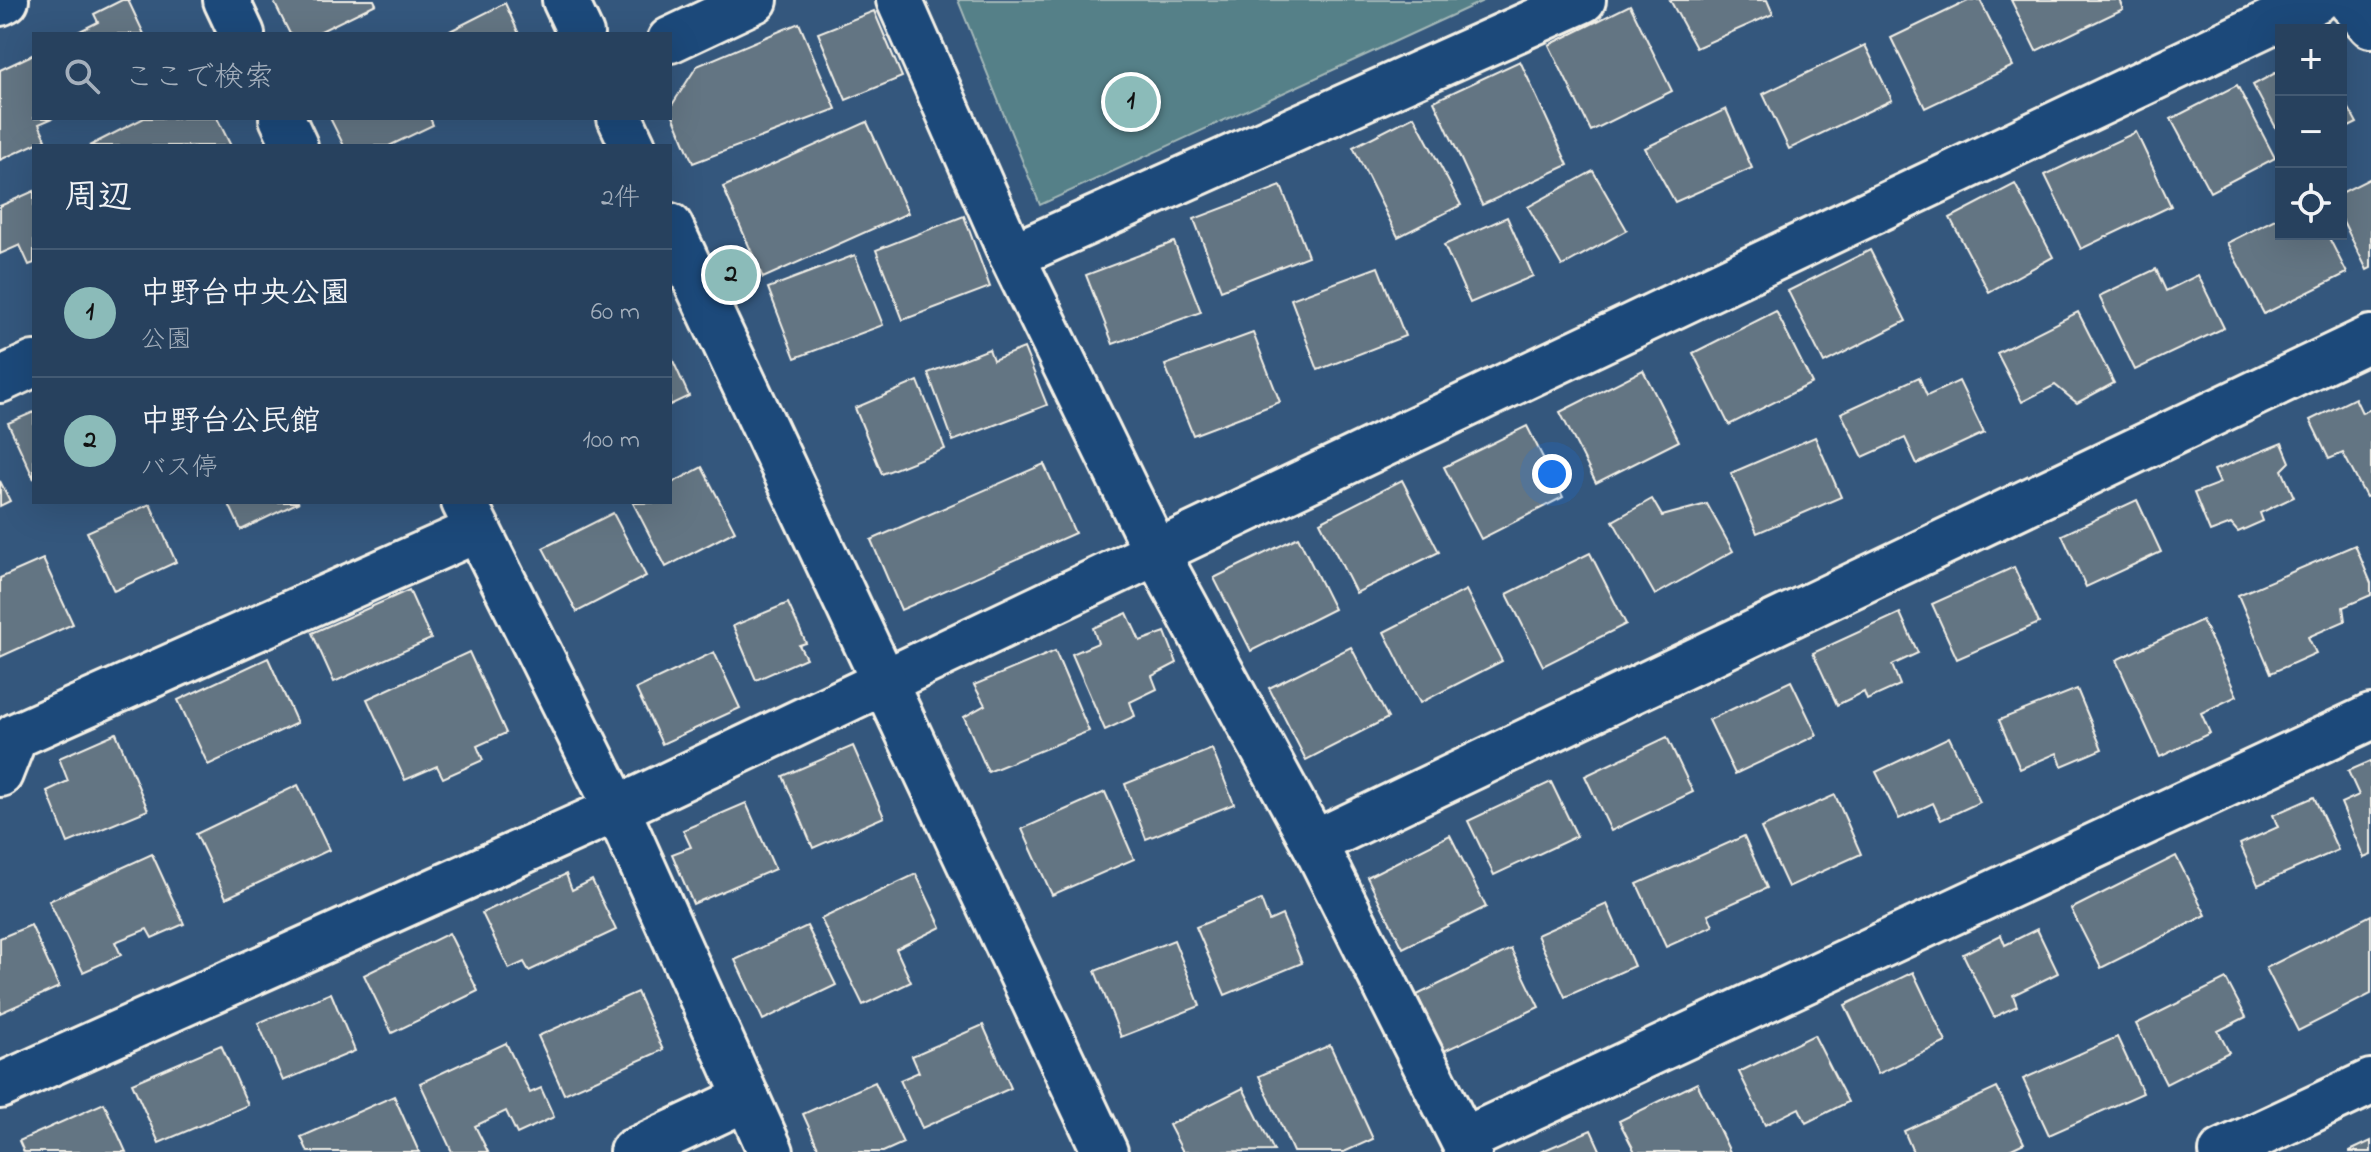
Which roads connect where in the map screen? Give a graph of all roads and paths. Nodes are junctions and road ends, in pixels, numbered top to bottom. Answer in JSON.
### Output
{"nodes":[{"id":1,"x":6,"y":0,"type":"edge"},
{"id":2,"x":226,"y":0,"type":"edge"},
{"id":3,"x":565,"y":0,"type":"edge"},
{"id":4,"x":754,"y":0,"type":"edge"},
{"id":5,"x":899,"y":0,"type":"edge"},
{"id":6,"x":1583,"y":0,"type":"edge"},
{"id":7,"x":2317,"y":0,"type":"edge"},
{"id":8,"x":2349,"y":0,"type":"edge"},
{"id":9,"x":0,"y":3,"type":"edge"},
{"id":10,"x":2371,"y":25,"type":"edge"},
{"id":11,"x":241,"y":32,"type":"edge"},
{"id":12,"x":580,"y":32,"type":"edge"},
{"id":13,"x":672,"y":39,"type":"edge"},
{"id":14,"x":283,"y":120,"type":"edge"},
{"id":15,"x":621,"y":120,"type":"edge"},
{"id":16,"x":294,"y":144,"type":"edge"},
{"id":17,"x":632,"y":144,"type":"edge"},
{"id":18,"x":672,"y":230,"type":"edge"},
{"id":19,"x":1012,"y":256,"type":"junction"},
{"id":20,"x":2371,"y":338,"type":"edge"},
{"id":21,"x":32,"y":365,"type":"edge"},
{"id":22,"x":0,"y":380,"type":"edge"},
{"id":23,"x":470,"y":516,"type":"edge"},
{"id":24,"x":1156,"y":552,"type":"junction"},
{"id":25,"x":884,"y":683,"type":"junction"},
{"id":26,"x":2371,"y":717,"type":"edge"},
{"id":27,"x":5,"y":746,"type":"edge"},
{"id":28,"x":617,"y":809,"type":"junction"},
{"id":29,"x":1314,"y":843,"type":"junction"},
{"id":30,"x":2371,"y":1082,"type":"edge"},
{"id":31,"x":0,"y":1086,"type":"edge"},
{"id":32,"x":747,"y":1098,"type":"junction"},
{"id":33,"x":1466,"y":1146,"type":"edge"},
{"id":34,"x":632,"y":1152,"type":"edge"},
{"id":35,"x":771,"y":1152,"type":"edge"},
{"id":36,"x":1105,"y":1152,"type":"edge"},
{"id":37,"x":2222,"y":1152,"type":"edge"}],
"edges":[{"from":1,"to":9,"type":"street"},
{"from":2,"to":11,"type":"street"},
{"from":3,"to":12,"type":"street"},
{"from":4,"to":13,"type":"street"},
{"from":5,"to":19,"type":"street"},
{"from":6,"to":19,"type":"street"},
{"from":7,"to":24,"type":"street"},
{"from":8,"to":10,"type":"street"},
{"from":14,"to":16,"type":"street"},
{"from":15,"to":17,"type":"street"},
{"from":18,"to":25,"type":"street"},
{"from":19,"to":24,"type":"street"},
{"from":20,"to":29,"type":"street"},
{"from":21,"to":22,"type":"street"},
{"from":23,"to":27,"type":"street"},
{"from":23,"to":28,"type":"street"},
{"from":24,"to":25,"type":"street"},
{"from":24,"to":29,"type":"street"},
{"from":25,"to":28,"type":"street"},
{"from":25,"to":36,"type":"street"},
{"from":26,"to":33,"type":"street"},
{"from":28,"to":31,"type":"street"},
{"from":28,"to":32,"type":"street"},
{"from":29,"to":33,"type":"street"},
{"from":30,"to":37,"type":"street"},
{"from":32,"to":34,"type":"street"},
{"from":32,"to":35,"type":"street"}]}
